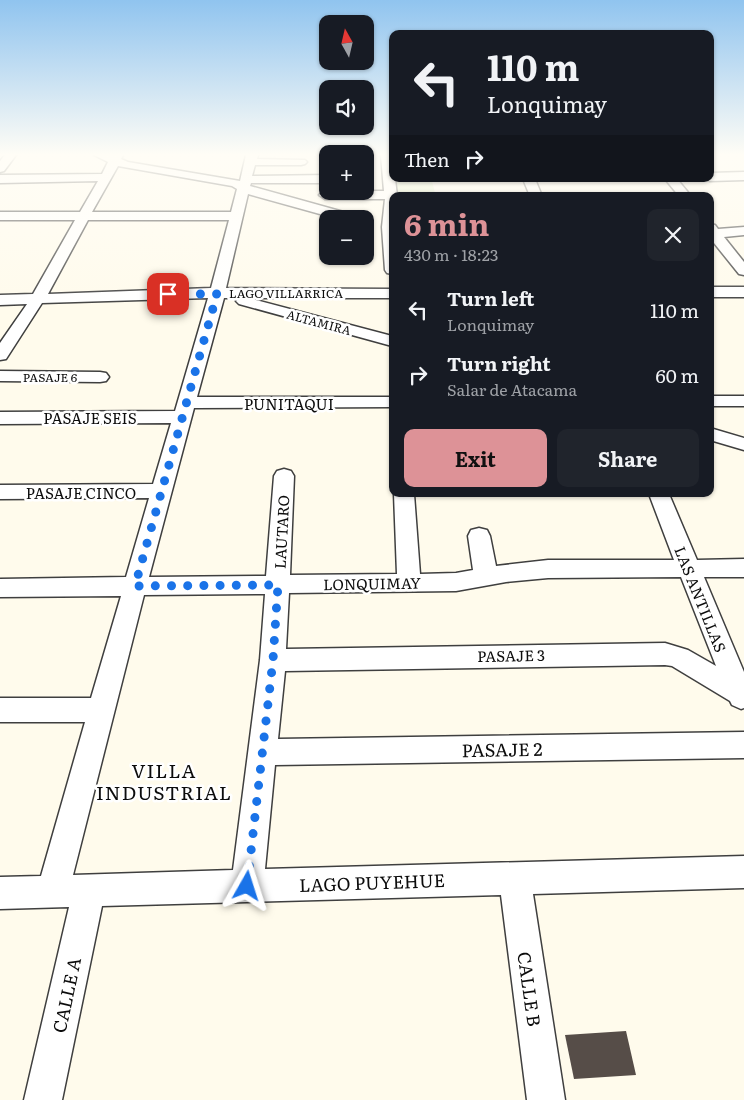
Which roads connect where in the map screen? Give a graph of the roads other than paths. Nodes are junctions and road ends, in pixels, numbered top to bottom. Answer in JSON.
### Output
{"nodes":[{"id":1,"x":88,"y":206,"type":"edge"},
{"id":2,"x":239,"y":206,"type":"edge"},
{"id":3,"x":389,"y":209,"type":"edge"},
{"id":4,"x":365,"y":210,"type":"edge"},
{"id":5,"x":0,"y":216,"type":"edge"},
{"id":6,"x":83,"y":216,"type":"junction"},
{"id":7,"x":236,"y":216,"type":"junction"},
{"id":8,"x":387,"y":226,"type":"edge"},
{"id":9,"x":744,"y":231,"type":"edge"},
{"id":10,"x":714,"y":232,"type":"edge"},
{"id":11,"x":714,"y":236,"type":"edge"},
{"id":12,"x":389,"y":244,"type":"edge"},
{"id":13,"x":744,"y":271,"type":"edge"},
{"id":14,"x":714,"y":292,"type":"edge"},
{"id":15,"x":744,"y":292,"type":"edge"},
{"id":16,"x":389,"y":293,"type":"edge"},
{"id":17,"x":217,"y":294,"type":"junction"},
{"id":18,"x":38,"y":298,"type":"junction"},
{"id":19,"x":0,"y":300,"type":"edge"},
{"id":20,"x":389,"y":341,"type":"edge"},
{"id":21,"x":0,"y":355,"type":"edge"},
{"id":22,"x":0,"y":376,"type":"edge"},
{"id":23,"x":100,"y":377,"type":"dead end"},
{"id":24,"x":714,"y":401,"type":"edge"},
{"id":25,"x":744,"y":401,"type":"edge"},
{"id":26,"x":389,"y":402,"type":"edge"},
{"id":27,"x":183,"y":410,"type":"junction"},
{"id":28,"x":0,"y":418,"type":"edge"},
{"id":29,"x":714,"y":435,"type":"edge"},
{"id":30,"x":744,"y":444,"type":"edge"},
{"id":31,"x":284,"y":476,"type":"dead end"},
{"id":32,"x":162,"y":491,"type":"junction"},
{"id":33,"x":0,"y":492,"type":"edge"},
{"id":34,"x":404,"y":497,"type":"edge"},
{"id":35,"x":660,"y":497,"type":"edge"},
{"id":36,"x":479,"y":536,"type":"dead end"},
{"id":37,"x":689,"y":568,"type":"junction"},
{"id":38,"x":744,"y":568,"type":"edge"},
{"id":39,"x":486,"y":577,"type":"junction"},
{"id":40,"x":409,"y":583,"type":"junction"},
{"id":41,"x":278,"y":585,"type":"junction"},
{"id":42,"x":135,"y":586,"type":"junction"},
{"id":43,"x":0,"y":588,"type":"edge"},
{"id":44,"x":273,"y":660,"type":"junction"},
{"id":45,"x":742,"y":699,"type":"edge"},
{"id":46,"x":0,"y":710,"type":"edge"},
{"id":47,"x":103,"y":710,"type":"junction"},
{"id":48,"x":744,"y":745,"type":"edge"},
{"id":49,"x":261,"y":752,"type":"junction"},
{"id":50,"x":744,"y":872,"type":"edge"},
{"id":51,"x":515,"y":878,"type":"junction"},
{"id":52,"x":247,"y":886,"type":"junction"},
{"id":53,"x":88,"y":890,"type":"junction"},
{"id":54,"x":53,"y":891,"type":"junction"},
{"id":55,"x":0,"y":893,"type":"edge"},
{"id":56,"x":43,"y":1100,"type":"edge"},
{"id":57,"x":546,"y":1100,"type":"edge"}],
"edges":[{"from":1,"to":6,"type":"street"},
{"from":2,"to":7,"type":"street"},
{"from":3,"to":4,"type":"street"},
{"from":5,"to":6,"type":"street"},
{"from":6,"to":7,"type":"street"},
{"from":6,"to":18,"type":"street"},
{"from":7,"to":17,"type":"street"},
{"from":8,"to":12,"type":"street"},
{"from":9,"to":10,"type":"street"},
{"from":11,"to":13,"type":"street"},
{"from":14,"to":15,"type":"street"},
{"from":16,"to":17,"type":"street","name":"LAGO VILLARRICA"},
{"from":17,"to":18,"type":"street","name":"LAGO VILLARRICA"},
{"from":17,"to":20,"type":"street","name":"ALTAMIRA"},
{"from":17,"to":27,"type":"street"},
{"from":18,"to":19,"type":"street","name":"LAGO VILLARRICA"},
{"from":18,"to":21,"type":"street"},
{"from":22,"to":23,"type":"street","name":"PASAJE 6"},
{"from":24,"to":25,"type":"street"},
{"from":26,"to":27,"type":"street","name":"PUNITAQUI"},
{"from":27,"to":28,"type":"street","name":"PASAJE SEIS"},
{"from":27,"to":32,"type":"street"},
{"from":29,"to":30,"type":"street"},
{"from":31,"to":41,"type":"street","name":"LAUTARO"},
{"from":32,"to":33,"type":"street","name":"PASAJE CINCO"},
{"from":32,"to":42,"type":"street"},
{"from":34,"to":40,"type":"street"},
{"from":35,"to":37,"type":"street","name":"LAS ANTILLAS"},
{"from":36,"to":39,"type":"street"},
{"from":37,"to":38,"type":"street","name":"LONQUIMAY"},
{"from":37,"to":39,"type":"street","name":"LONQUIMAY"},
{"from":37,"to":45,"type":"street","name":"LAS ANTILLAS"},
{"from":39,"to":40,"type":"street","name":"LONQUIMAY"},
{"from":40,"to":41,"type":"street","name":"LONQUIMAY"},
{"from":41,"to":42,"type":"street","name":"LONQUIMAY"},
{"from":41,"to":44,"type":"street","name":"LAUTARO"},
{"from":42,"to":43,"type":"street","name":"LONQUIMAY"},
{"from":42,"to":47,"type":"street"},
{"from":44,"to":45,"type":"street","name":"PASAJE 3"},
{"from":44,"to":49,"type":"street","name":"LAUTARO"},
{"from":46,"to":47,"type":"street"},
{"from":47,"to":54,"type":"street"},
{"from":48,"to":49,"type":"street","name":"PASAJE 2"},
{"from":49,"to":52,"type":"street","name":"LAUTARO"},
{"from":50,"to":51,"type":"street","name":"LAGO PUYEHUE"},
{"from":51,"to":52,"type":"street","name":"LAGO PUYEHUE"},
{"from":51,"to":57,"type":"street","name":"CALLE B"},
{"from":52,"to":53,"type":"street","name":"LAGO PUYEHUE"},
{"from":53,"to":54,"type":"street","name":"LAGO PUYEHUE"},
{"from":53,"to":56,"type":"street","name":"CALLE A"},
{"from":54,"to":55,"type":"street","name":"LAGO PUYEHUE"}]}
